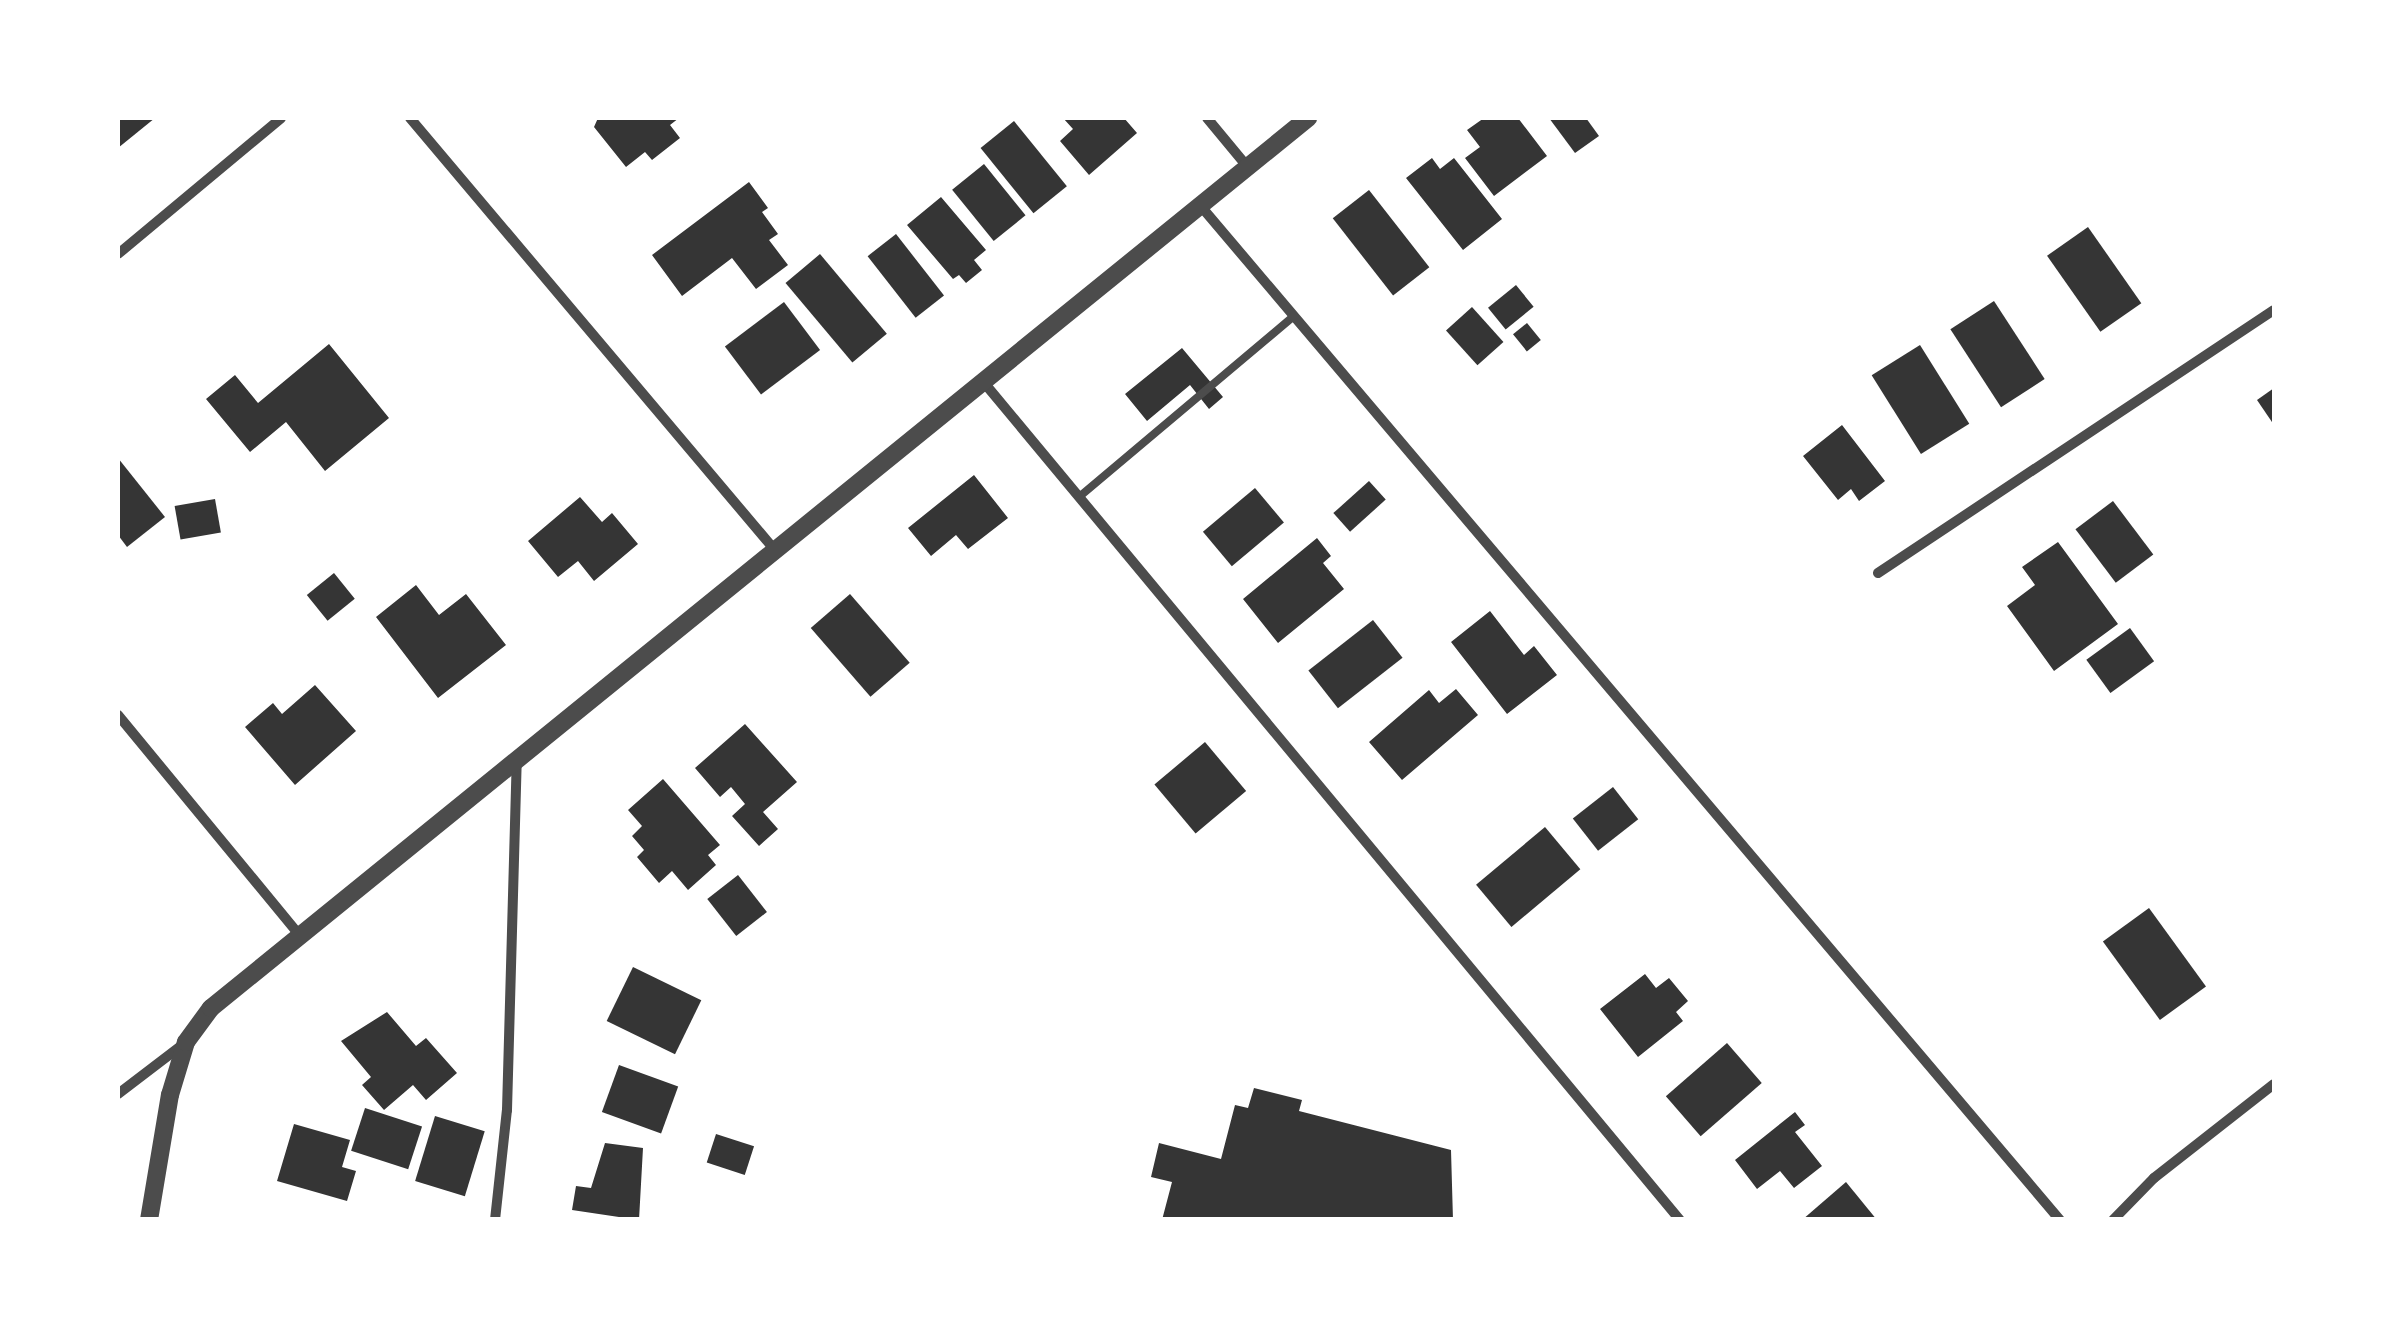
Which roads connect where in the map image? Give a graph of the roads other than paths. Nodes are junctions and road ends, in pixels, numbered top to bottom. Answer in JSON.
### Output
{"nodes":[{"id":1,"x":281,"y":118,"type":"edge"},
{"id":2,"x":410,"y":118,"type":"edge"},
{"id":3,"x":1207,"y":118,"type":"edge"},
{"id":4,"x":1308,"y":118,"type":"edge"},
{"id":5,"x":1246,"y":165,"type":"junction"},
{"id":6,"x":1198,"y":203,"type":"junction"},
{"id":7,"x":118,"y":254,"type":"edge"},
{"id":8,"x":2274,"y":310,"type":"edge"},
{"id":9,"x":1293,"y":317,"type":"junction"},
{"id":10,"x":980,"y":378,"type":"junction"},
{"id":11,"x":1080,"y":497,"type":"junction"},
{"id":12,"x":774,"y":549,"type":"junction"},
{"id":13,"x":1878,"y":573,"type":"dead end"},
{"id":14,"x":118,"y":715,"type":"edge"},
{"id":15,"x":518,"y":756,"type":"junction"},
{"id":16,"x":298,"y":932,"type":"junction"},
{"id":17,"x":186,"y":1042,"type":"junction"},
{"id":18,"x":2274,"y":1084,"type":"edge"},
{"id":19,"x":118,"y":1094,"type":"edge"},
{"id":20,"x":148,"y":1220,"type":"edge"},
{"id":21,"x":496,"y":1220,"type":"edge"},
{"id":22,"x":1680,"y":1220,"type":"edge"},
{"id":23,"x":2060,"y":1220,"type":"edge"},
{"id":24,"x":2113,"y":1220,"type":"edge"}],
"edges":[{"from":1,"to":7,"type":"street"},
{"from":2,"to":12,"type":"street"},
{"from":3,"to":5,"type":"street"},
{"from":4,"to":5,"type":"street"},
{"from":5,"to":6,"type":"street"},
{"from":6,"to":9,"type":"street"},
{"from":6,"to":10,"type":"street"},
{"from":8,"to":13,"type":"street"},
{"from":9,"to":11,"type":"lane"},
{"from":9,"to":23,"type":"street"},
{"from":10,"to":11,"type":"street"},
{"from":10,"to":12,"type":"street"},
{"from":11,"to":22,"type":"street"},
{"from":12,"to":15,"type":"street"},
{"from":14,"to":16,"type":"street"},
{"from":15,"to":16,"type":"street"},
{"from":15,"to":21,"type":"street"},
{"from":16,"to":17,"type":"street"},
{"from":17,"to":19,"type":"street"},
{"from":17,"to":20,"type":"street"},
{"from":18,"to":24,"type":"street"}]}
